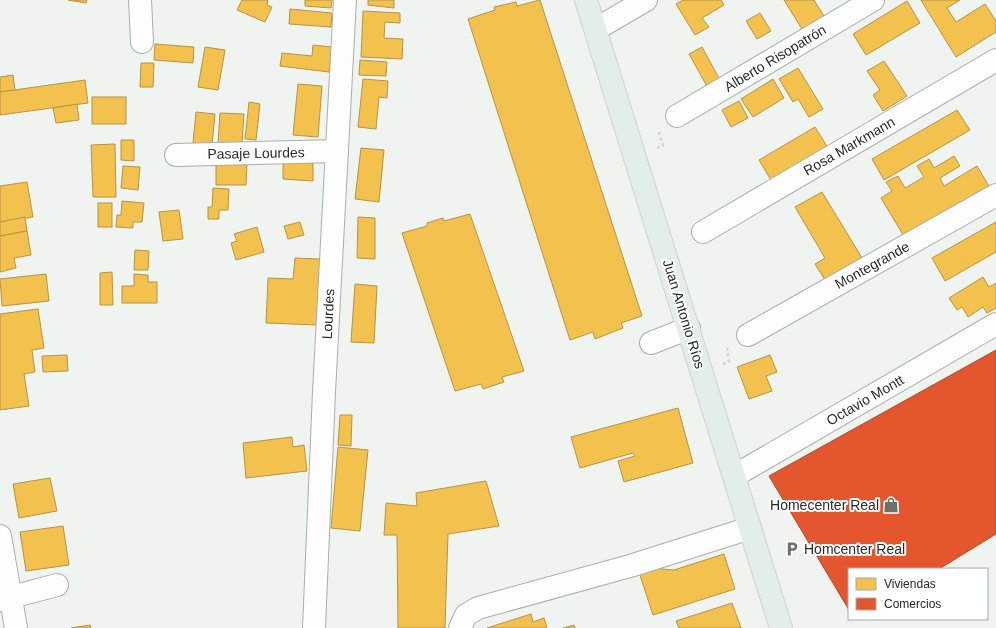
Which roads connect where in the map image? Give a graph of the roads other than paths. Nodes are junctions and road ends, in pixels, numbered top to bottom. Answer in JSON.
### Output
{"nodes":[{"id":1,"x":140,"y":0,"type":"edge"},
{"id":2,"x":345,"y":0,"type":"edge"},
{"id":3,"x":586,"y":0,"type":"edge"},
{"id":4,"x":646,"y":0,"type":"edge"},
{"id":5,"x":873,"y":0,"type":"edge"},
{"id":6,"x":596,"y":29,"type":"junction"},
{"id":7,"x":142,"y":42,"type":"dead end"},
{"id":8,"x":996,"y":60,"type":"edge"},
{"id":9,"x":677,"y":116,"type":"road end"},
{"id":10,"x":336,"y":151,"type":"junction"},
{"id":11,"x":176,"y":155,"type":"dead end"},
{"id":12,"x":996,"y":195,"type":"edge"},
{"id":13,"x":703,"y":232,"type":"dead end"},
{"id":14,"x":996,"y":324,"type":"edge"},
{"id":15,"x":689,"y":328,"type":"junction"},
{"id":16,"x":748,"y":335,"type":"road end"},
{"id":17,"x":651,"y":344,"type":"dead end"},
{"id":18,"x":734,"y":476,"type":"junction"},
{"id":19,"x":750,"y":528,"type":"junction"},
{"id":20,"x":0,"y":536,"type":"edge"},
{"id":21,"x":57,"y":586,"type":"dead end"},
{"id":22,"x":5,"y":599,"type":"edge"},
{"id":23,"x":16,"y":628,"type":"edge"},
{"id":24,"x":314,"y":628,"type":"edge"},
{"id":25,"x":460,"y":628,"type":"edge"},
{"id":26,"x":781,"y":628,"type":"edge"}],
"edges":[{"from":1,"to":7,"type":"street"},
{"from":2,"to":10,"type":"street","name":"Lourdes"},
{"from":3,"to":6,"type":"main road","name":"Juan Antonio Ríos"},
{"from":4,"to":6,"type":"street"},
{"from":5,"to":9,"type":"street","name":"Alberto Risopatrón"},
{"from":6,"to":15,"type":"main road","name":"Juan Antonio Ríos"},
{"from":8,"to":13,"type":"street","name":"Rosa Markmann"},
{"from":10,"to":11,"type":"street","name":"Pasaje Lourdes"},
{"from":10,"to":24,"type":"street","name":"Lourdes"},
{"from":12,"to":16,"type":"street","name":"Montegrande"},
{"from":14,"to":18,"type":"street","name":"Octavio Montt"},
{"from":15,"to":17,"type":"street"},
{"from":15,"to":18,"type":"main road","name":"Juan Antonio Ríos"},
{"from":18,"to":19,"type":"main road","name":"Juan Antonio Ríos"},
{"from":19,"to":25,"type":"street"},
{"from":19,"to":26,"type":"main road","name":"Juan Antonio Ríos"},
{"from":20,"to":22,"type":"street"},
{"from":21,"to":22,"type":"street"},
{"from":22,"to":23,"type":"street"}]}
